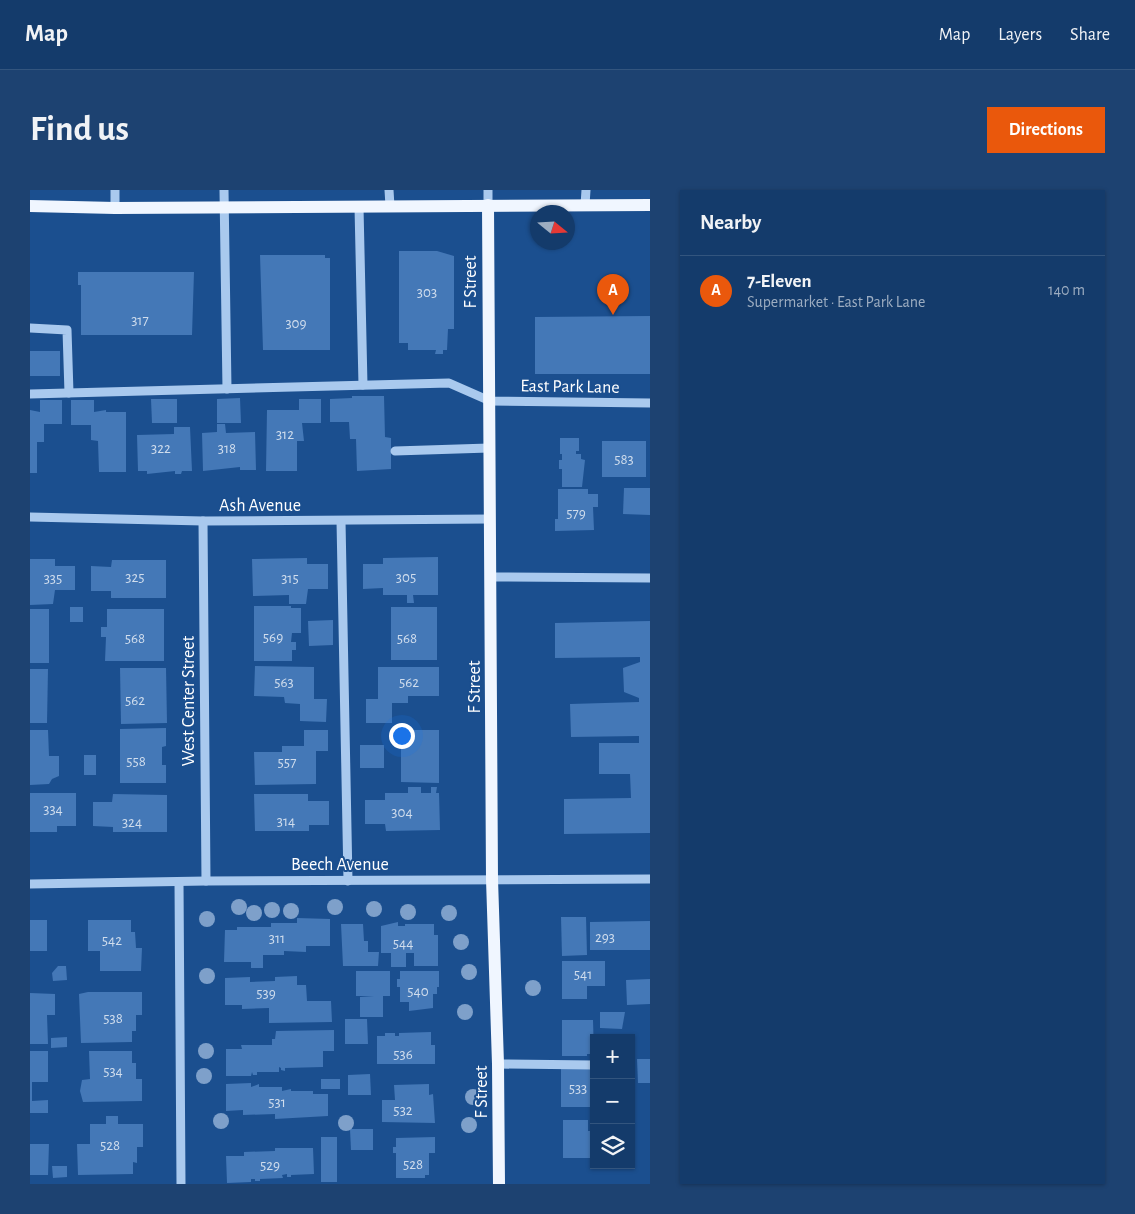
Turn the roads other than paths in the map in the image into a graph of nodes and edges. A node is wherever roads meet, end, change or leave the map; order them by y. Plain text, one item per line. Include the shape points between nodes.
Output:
1 (115, 190) edge
2 (224, 190) edge
3 (389, 190) edge
4 (488, 190) edge
5 (586, 190) edge
6 (488, 205) junction
7 (585, 205) junction
8 (650, 205) edge
9 (30, 206) edge
10 (390, 206) junction
11 (359, 207) junction
12 (115, 208) junction
13 (225, 208) junction
14 (30, 328) edge
15 (363, 385) junction
16 (227, 389) junction
17 (69, 393) junction
18 (30, 394) edge
19 (490, 401) junction
20 (650, 404) edge
21 (490, 448) junction
22 (395, 451) dead end
23 (30, 517) edge
24 (489, 519) junction
25 (203, 521) junction
26 (342, 521) junction
27 (491, 577) junction
28 (650, 578) edge
29 (492, 879) junction
30 (650, 879) edge
31 (206, 880) junction
32 (348, 881) junction
33 (179, 882) junction
34 (30, 884) edge
35 (498, 1064) junction
36 (590, 1065) edge
37 (181, 1184) edge
38 (499, 1184) edge

1 - 12 street
2 - 13 street
3 - 10 street
4 - 6 street, F Street
5 - 7 street
6 - 7 main road
6 - 10 main road
6 - 19 main road, F Street
7 - 8 main road
9 - 12 main road
10 - 11 main road
11 - 13 main road
11 - 15 street
12 - 13 main road
13 - 16 street
14 - 17 street via 67,330
15 - 16 street
15 - 19 street via 449,383
16 - 17 street
17 - 18 street
19 - 20 street, East Park Lane
19 - 21 main road, F Street
21 - 22 street
21 - 24 main road, F Street
23 - 25 street, Ash Avenue
24 - 26 street, Ash Avenue
24 - 27 main road, F Street
25 - 26 street, Ash Avenue
25 - 31 street, West Center Street
26 - 32 street
27 - 28 street
27 - 29 main road, F Street
29 - 30 street, Beech Avenue
29 - 32 street, Beech Avenue
29 - 35 main road, F Street
31 - 32 street, Beech Avenue
31 - 33 street, Beech Avenue
33 - 34 street, Beech Avenue
33 - 37 street
35 - 36 street
35 - 38 main road, F Street

